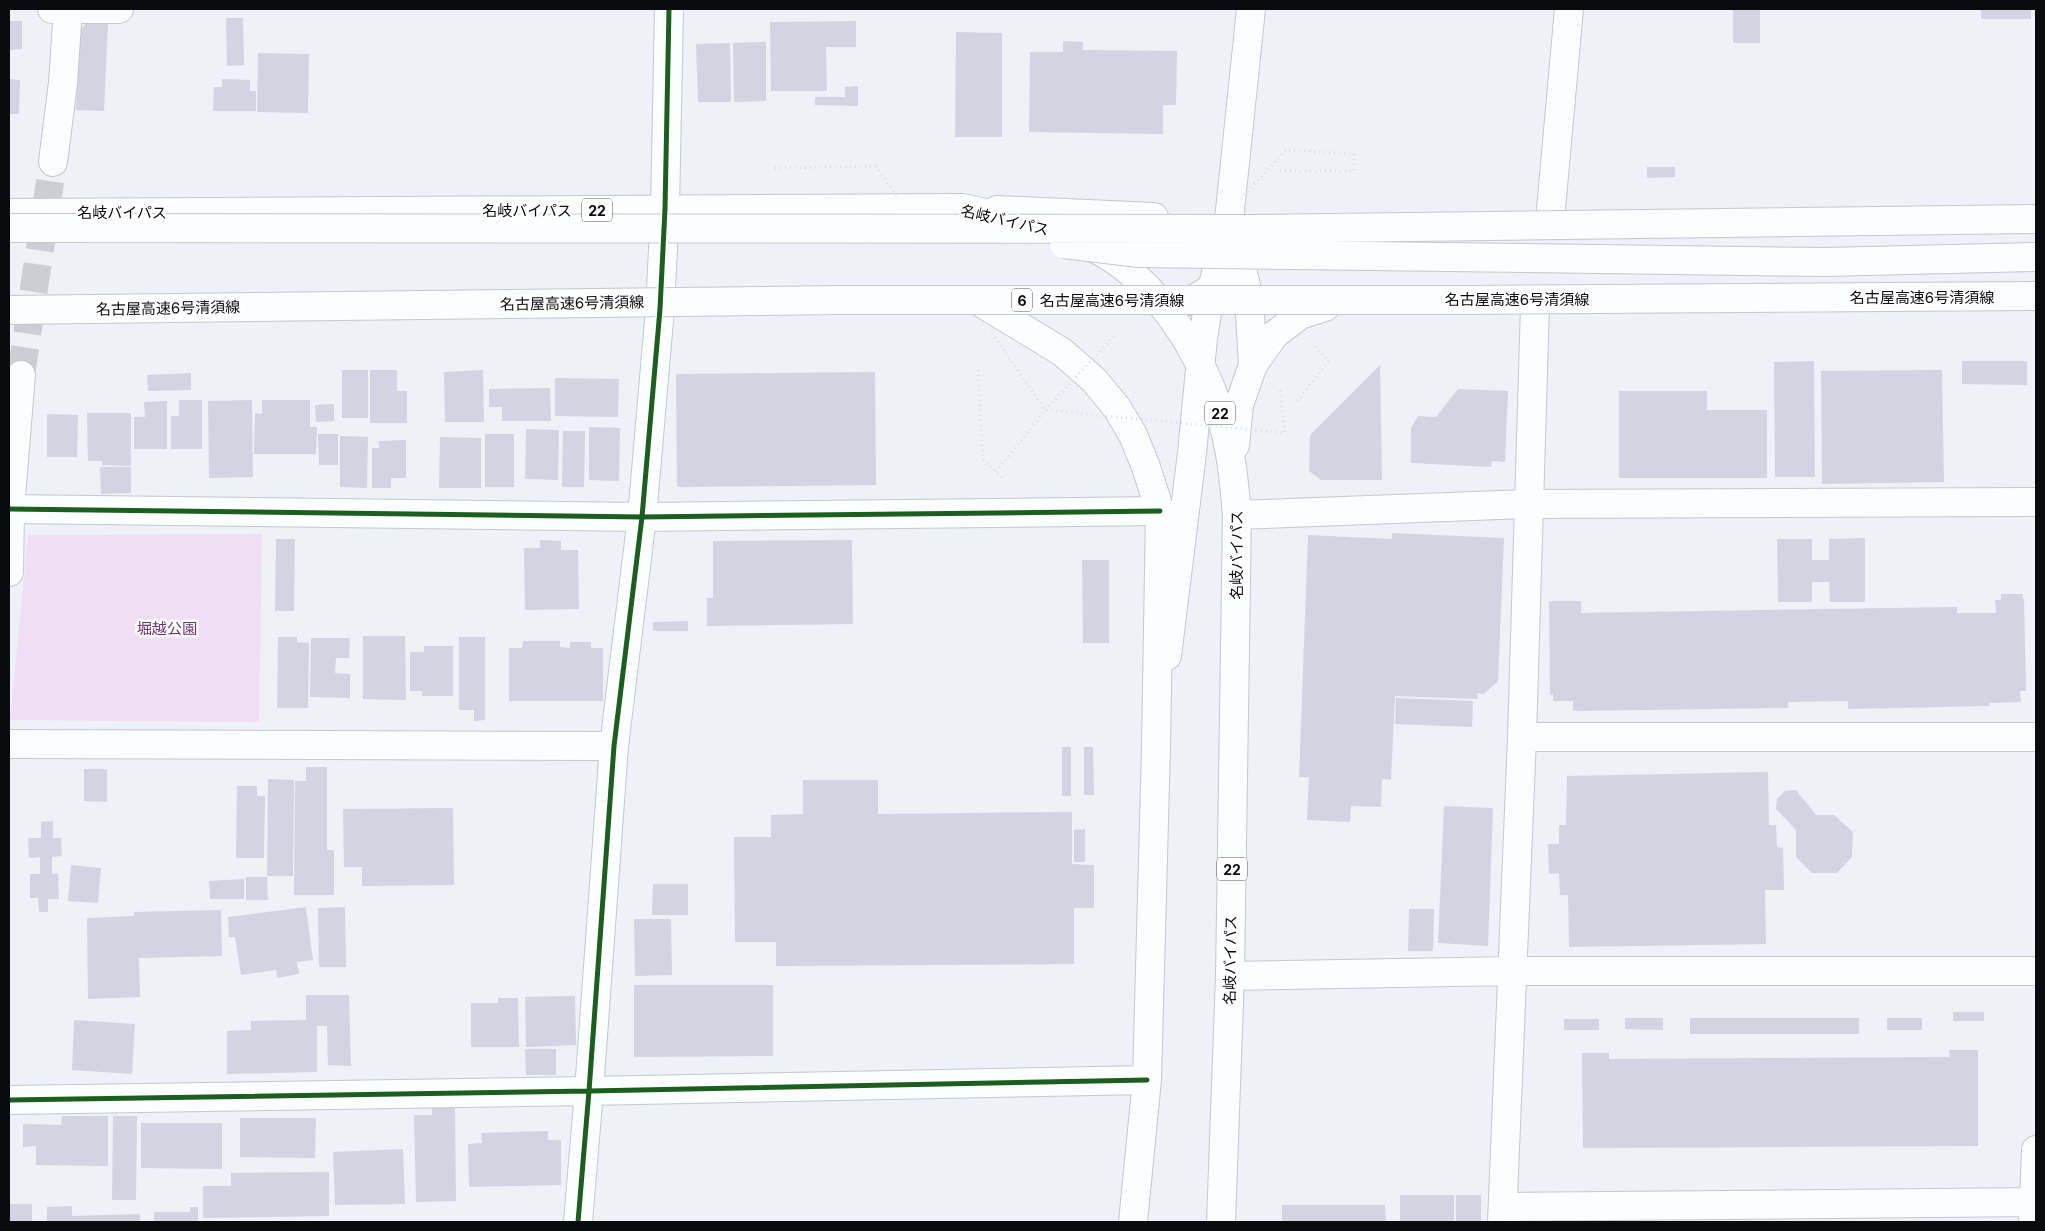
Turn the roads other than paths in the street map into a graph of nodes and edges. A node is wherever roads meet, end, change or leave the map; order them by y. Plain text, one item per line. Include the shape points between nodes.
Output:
1 (63, 9) edge
2 (118, 9) edge
3 (669, 9) edge
4 (1251, 9) edge
5 (1569, 9) edge
6 (53, 162) tunnel mouth
7 (963, 208) junction
8 (664, 209) junction
9 (9, 212) edge
10 (2036, 212) edge
11 (2036, 219) edge
12 (1550, 220) junction
13 (1329, 223) junction
14 (1231, 227) junction
15 (9, 228) edge
16 (939, 229) junction
17 (2036, 257) edge
18 (1221, 294) junction
19 (2036, 296) edge
20 (1160, 302) junction
21 (2036, 302) edge
22 (1535, 306) junction
23 (1325, 307) junction
24 (660, 310) junction
25 (9, 311) edge
26 (986, 317) junction
27 (1201, 350) junction
28 (1252, 365) junction
29 (21, 375) tunnel mouth
30 (1232, 465) junction
31 (2036, 502) edge
32 (1530, 504) junction
33 (10, 509) edge
34 (1160, 511) junction
35 (1237, 515) junction
36 (642, 517) junction
37 (9, 572) edge
38 (1522, 737) junction
39 (2036, 737) edge
40 (9, 744) edge
41 (614, 746) junction
42 (1156, 747) junction
43 (1513, 971) junction
44 (2036, 971) edge
45 (1230, 976) junction
46 (1147, 1080) junction
47 (589, 1091) junction
48 (9, 1100) edge
49 (2036, 1150) edge
50 (2034, 1209) edge
51 (1503, 1215) edge
52 (578, 1222) edge
53 (1133, 1222) edge
54 (1221, 1222) edge

1 - 2 main road
1 - 6 main road via 63,83
3 - 8 main road
4 - 14 main road
5 - 12 main road
7 - 8 main road, 名岐バイパス / 22
7 - 14 main road
7 - 20 main road, 名岐バイパス / 22 via 1047,228 1102,252 1130,272
8 - 9 main road, 名岐バイパス / 22
8 - 24 main road
10 - 12 main road
11 - 16 main road, bridge via 1251,229
12 - 13 main road
13 - 14 main road
13 - 18 main road via 1277,247 1251,265
14 - 18 main road
14 - 18 main road
15 - 16 main road, bridge
16 - 17 main road, bridge via 1138,253 1825,262
18 - 20 main road
18 - 23 main road
18 - 27 main road
18 - 28 main road
19 - 25 main road, 名古屋高速6号清須線 / 6, bridge via 838,300
20 - 26 main road
20 - 27 main road, 名岐バイパス / 22
21 - 22 main road
22 - 23 main road
22 - 32 main road
23 - 28 main road via 1300,315 1274,335
24 - 25 main road via 39,317
24 - 26 main road
24 - 36 main road
26 - 34 main road via 1062,352 1094,380 1117,408 1133,435
27 - 30 main road, 名岐バイパス / 22
27 - 42 main road via 1192,453
28 - 30 main road via 1239,405
29 - 33 main road
30 - 35 main road, 名岐バイパス / 22
31 - 32 main road
32 - 35 main road
32 - 38 main road
33 - 36 main road
33 - 37 main road
34 - 36 main road
34 - 42 main road
35 - 45 main road, 名岐バイパス / 22
36 - 41 main road
38 - 39 main road
38 - 43 main road
40 - 41 main road
41 - 47 main road
42 - 46 main road
43 - 44 main road
43 - 45 main road
43 - 51 main road
45 - 54 main road, 名岐バイパス / 22
46 - 47 main road
46 - 53 main road
47 - 48 main road
47 - 52 main road
49 - 50 main road
50 - 51 main road

